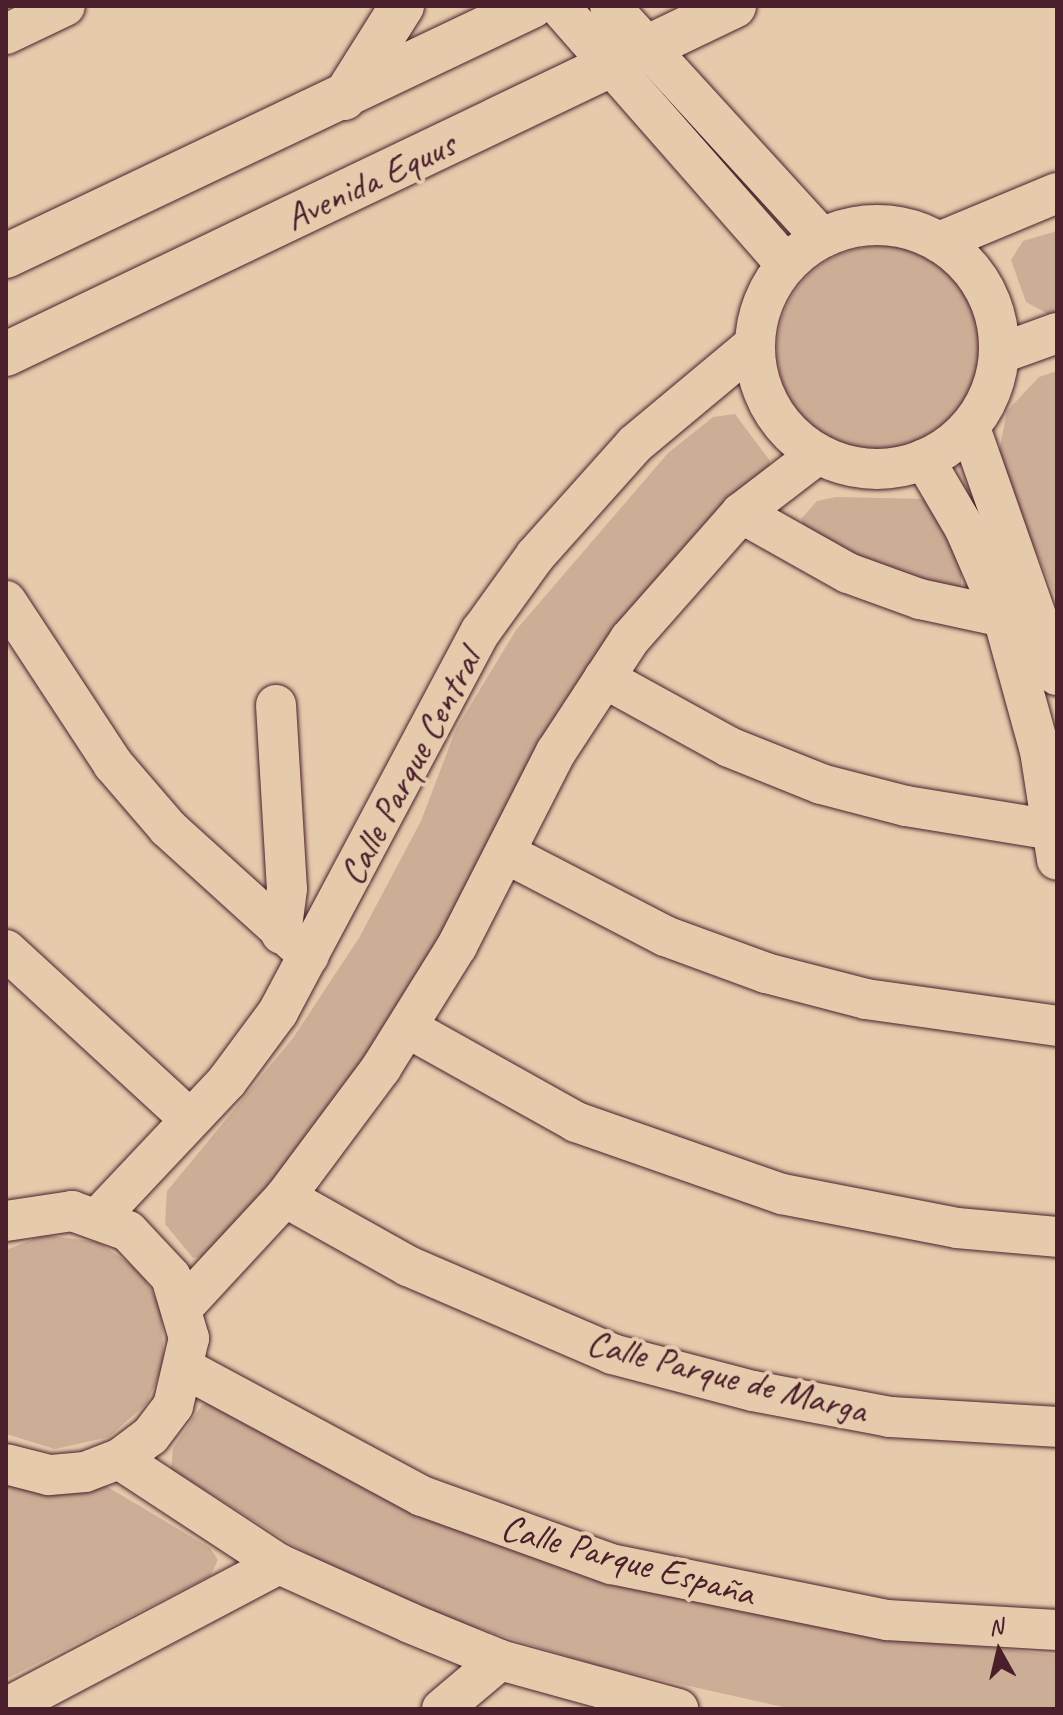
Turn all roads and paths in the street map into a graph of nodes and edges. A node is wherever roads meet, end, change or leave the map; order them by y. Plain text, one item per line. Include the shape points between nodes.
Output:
1 (65, 6) edge
2 (402, 6) edge
3 (532, 6) edge
4 (559, 6) edge
5 (610, 6) edge
6 (734, 6) edge
7 (6, 34) edge
8 (629, 56) junction
9 (343, 100) junction
10 (1057, 193) edge
11 (822, 238) junction
12 (939, 242) junction
13 (6, 256) edge
14 (786, 264) junction
15 (1057, 333) edge
16 (754, 345) junction
17 (6, 354) edge
18 (999, 354) junction
19 (970, 428) junction
20 (818, 454) junction
21 (924, 459) junction
22 (741, 513) junction
23 (6, 601) edge
24 (1003, 617) junction
25 (1054, 653) edge
26 (604, 678) junction
27 (276, 705) dead end
28 (1055, 845) edge
29 (507, 854) junction
30 (295, 945) junction
31 (6, 950) edge
32 (1057, 1026) edge
33 (408, 1028) junction
34 (190, 1119) junction
35 (285, 1197) junction
36 (99, 1217) junction
37 (6, 1221) edge
38 (1057, 1237) edge
39 (184, 1306) junction
40 (186, 1369) junction
41 (1057, 1427) edge
42 (119, 1459) junction
43 (6, 1464) edge
44 (279, 1564) junction
45 (1057, 1630) edge
46 (500, 1660) junction
47 (656, 1707) edge
48 (6, 1708) edge
49 (442, 1709) edge

1 - 7 street
2 - 9 main road
3 - 9 main road
4 - 8 street
5 - 8 street
6 - 8 main road, Avenida Equus
8 - 11 street
8 - 14 street
8 - 17 main road, Avenida Equus
9 - 13 main road
10 - 12 street
11 - 12 street via 881,225
11 - 14 street
12 - 18 street via 963,260 987,294
14 - 16 street via 761,307
15 - 18 street
16 - 20 street via 769,404 790,432
16 - 30 street, Calle Parque Central via 635,444 535,556 481,631
18 - 19 street via 992,387
19 - 21 street
19 - 25 street
20 - 21 street via 871,469
20 - 22 street
21 - 24 street via 965,529
22 - 24 street via 848,573 920,599
22 - 26 street via 672,585
23 - 30 street via 113,764 168,828
24 - 28 street via 1040,751
26 - 28 street via 729,747 821,784
26 - 29 street via 556,752
27 - 30 street
29 - 32 street via 665,936 766,973 866,999
29 - 33 street
30 - 34 street, Calle Parque Central via 244,1058
31 - 34 street
33 - 35 street
33 - 38 street via 576,1122 782,1194 957,1228
34 - 36 street, Calle Parque Central
35 - 39 street
35 - 41 street, Calle Parque de Marga via 434,1279 612,1354 753,1391 890,1417
36 - 37 street via 44,1211
36 - 39 street via 153,1251
39 - 40 street
40 - 42 street via 173,1406 150,1436
40 - 45 street, Calle Parque España via 422,1496 611,1564 887,1620
42 - 43 street via 85,1472 49,1475
42 - 44 street
44 - 46 street
44 - 48 street
46 - 47 street
46 - 49 street

